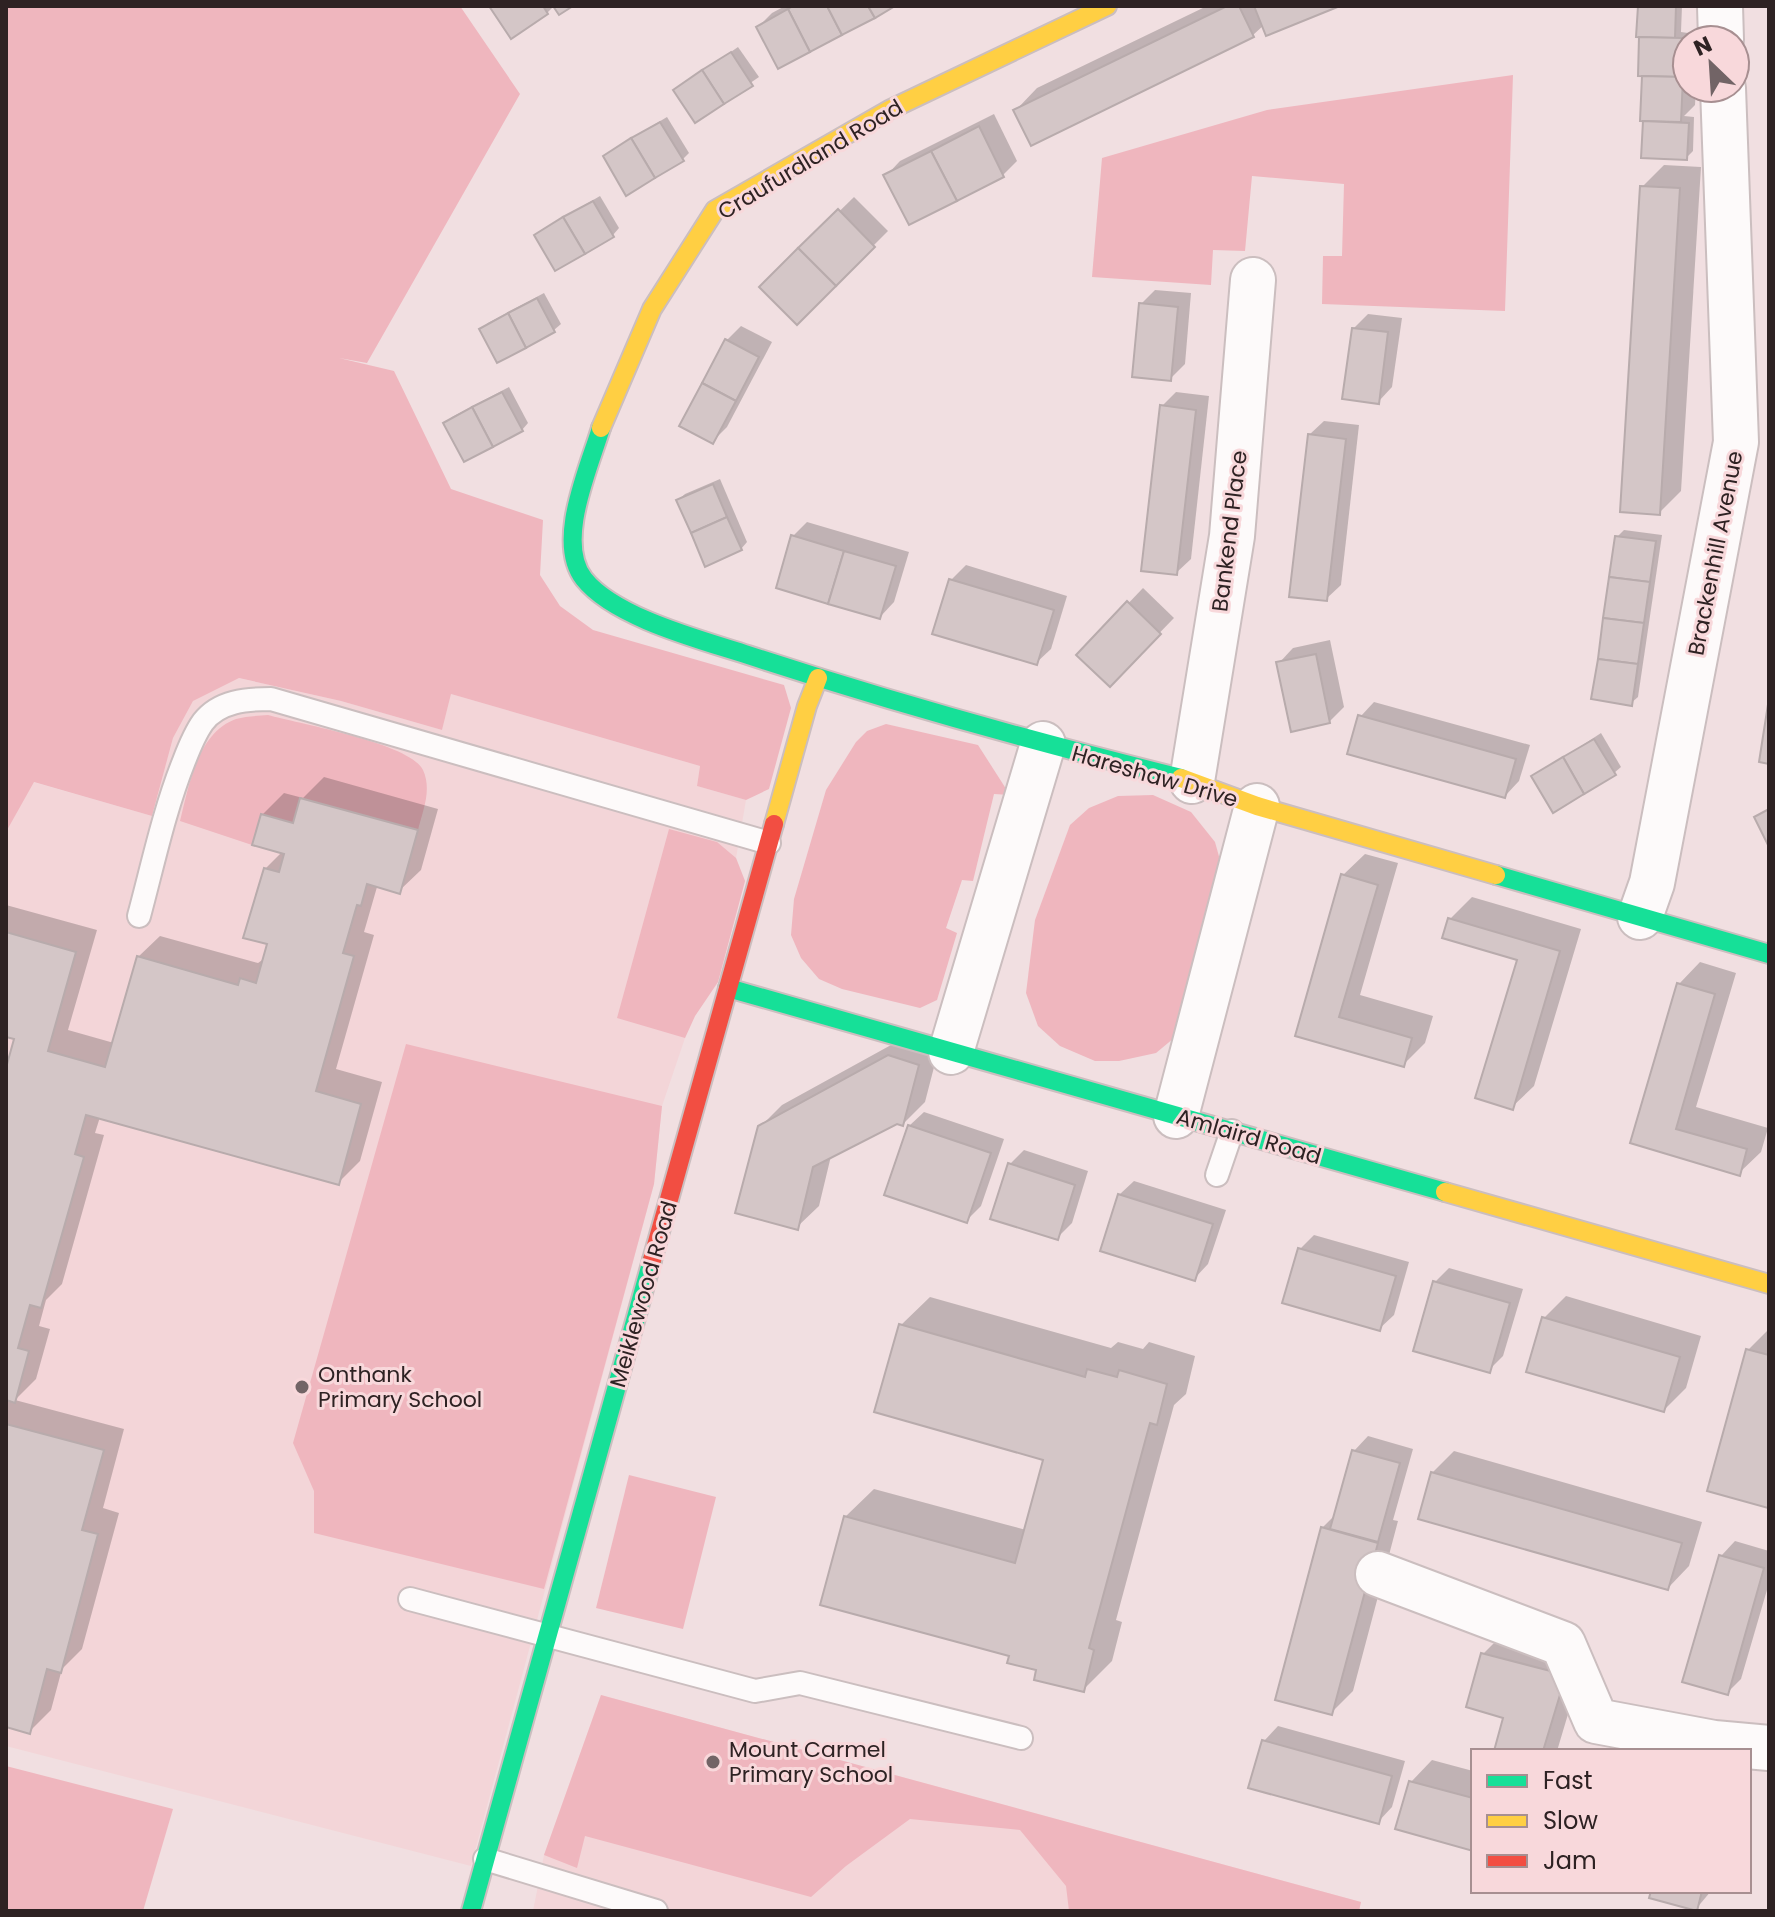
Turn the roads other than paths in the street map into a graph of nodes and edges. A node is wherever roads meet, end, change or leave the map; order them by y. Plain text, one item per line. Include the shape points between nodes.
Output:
1 (1107, 6) edge
2 (1724, 104) edge
3 (1253, 280) dead end
4 (572, 550) joint
5 (818, 678) junction
6 (1043, 744) junction
7 (1192, 781) junction
8 (1257, 806) junction
9 (769, 843) junction
10 (139, 916) dead end
11 (1640, 917) junction
12 (1769, 954) edge
13 (728, 988) junction
14 (951, 1052) junction
15 (1176, 1116) junction
16 (1232, 1131) junction
17 (1217, 1175) dead end
18 (1769, 1284) edge
19 (1378, 1574) dead end
20 (410, 1599) dead end
21 (547, 1636) junction
22 (1021, 1738) dead end
23 (1769, 1748) edge
24 (485, 1859) junction
25 (471, 1911) edge
26 (656, 1911) edge

1 - 4 street, Craufurdland Road via 889,110 715,210 652,309 604,420 576,509
2 - 11 street, Brackenhill Avenue via 1736,442 1652,883
3 - 7 street, Bankend Place via 1232,536
4 - 5 street, Hareshaw Drive via 584,579 617,606 652,623
5 - 6 street, Hareshaw Drive
5 - 9 street, Meiklewood Road
6 - 7 street, Hareshaw Drive
6 - 14 street
7 - 8 street, Hareshaw Drive
8 - 11 street, Hareshaw Drive
8 - 15 street
9 - 10 lane via 271,699 245,699 204,720 190,747
9 - 13 street, Meiklewood Road
11 - 12 street, Hareshaw Drive
13 - 14 street, Amlaird Road
13 - 21 street, Meiklewood Road
14 - 15 street, Amlaird Road
15 - 16 street, Amlaird Road
16 - 17 lane
16 - 18 street, Amlaird Road
19 - 23 street via 1563,1644 1596,1721
20 - 21 lane
21 - 22 lane via 755,1691 800,1683
21 - 24 street, Meiklewood Road
24 - 25 street, Meiklewood Road
24 - 26 lane

